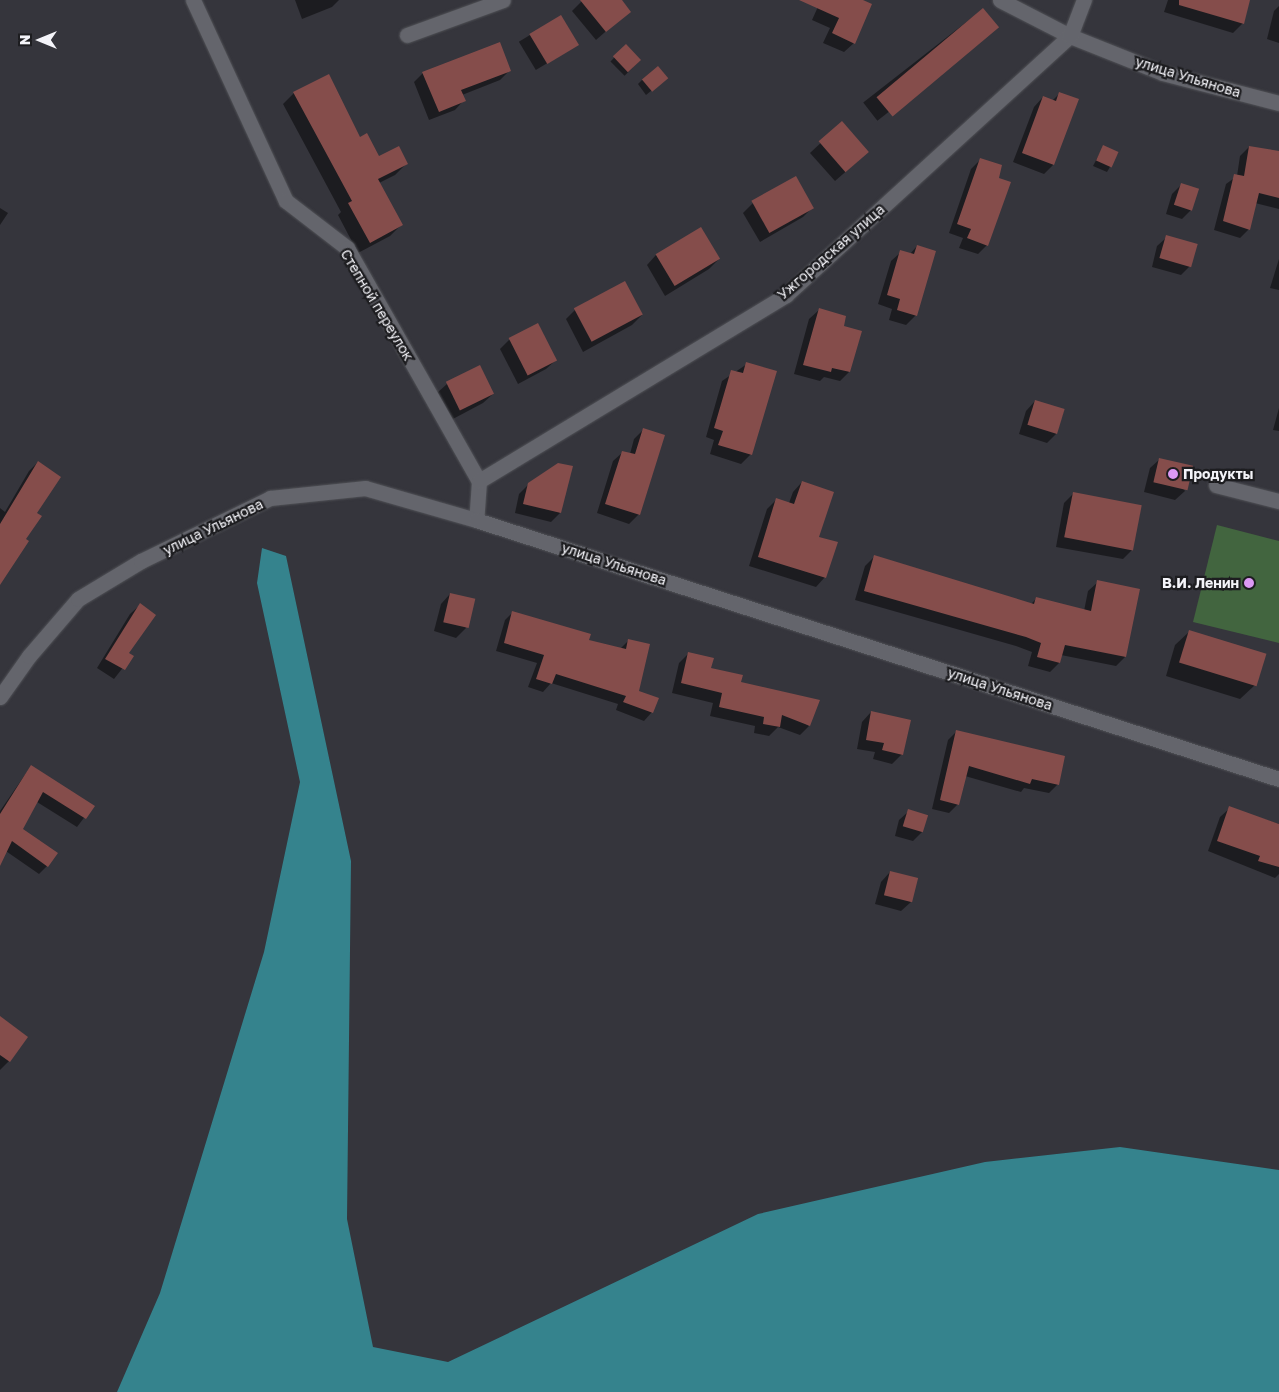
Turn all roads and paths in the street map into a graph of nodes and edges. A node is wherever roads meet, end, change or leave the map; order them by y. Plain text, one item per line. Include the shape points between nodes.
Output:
1 (193, 0) edge
2 (503, 0) edge
3 (1000, 0) edge
4 (1084, 0) edge
5 (407, 35) dead end
6 (1070, 36) junction
7 (1279, 103) edge
8 (479, 482) junction
9 (1216, 485) dead end
10 (1279, 501) edge
11 (476, 520) junction
12 (0, 697) edge
13 (1279, 779) edge

1 - 8 street, Степной переулок via 286,201 347,248
2 - 5 street
3 - 6 street, улица Ульянова
4 - 6 street, Ужгородская улица
6 - 7 street, улица Ульянова via 1163,73
6 - 8 street, Ужгородская улица via 786,295
8 - 11 street
9 - 10 street
11 - 12 street, улица Ульянова via 365,488 270,498 141,561 78,599 29,656
11 - 13 street, улица Ульянова

